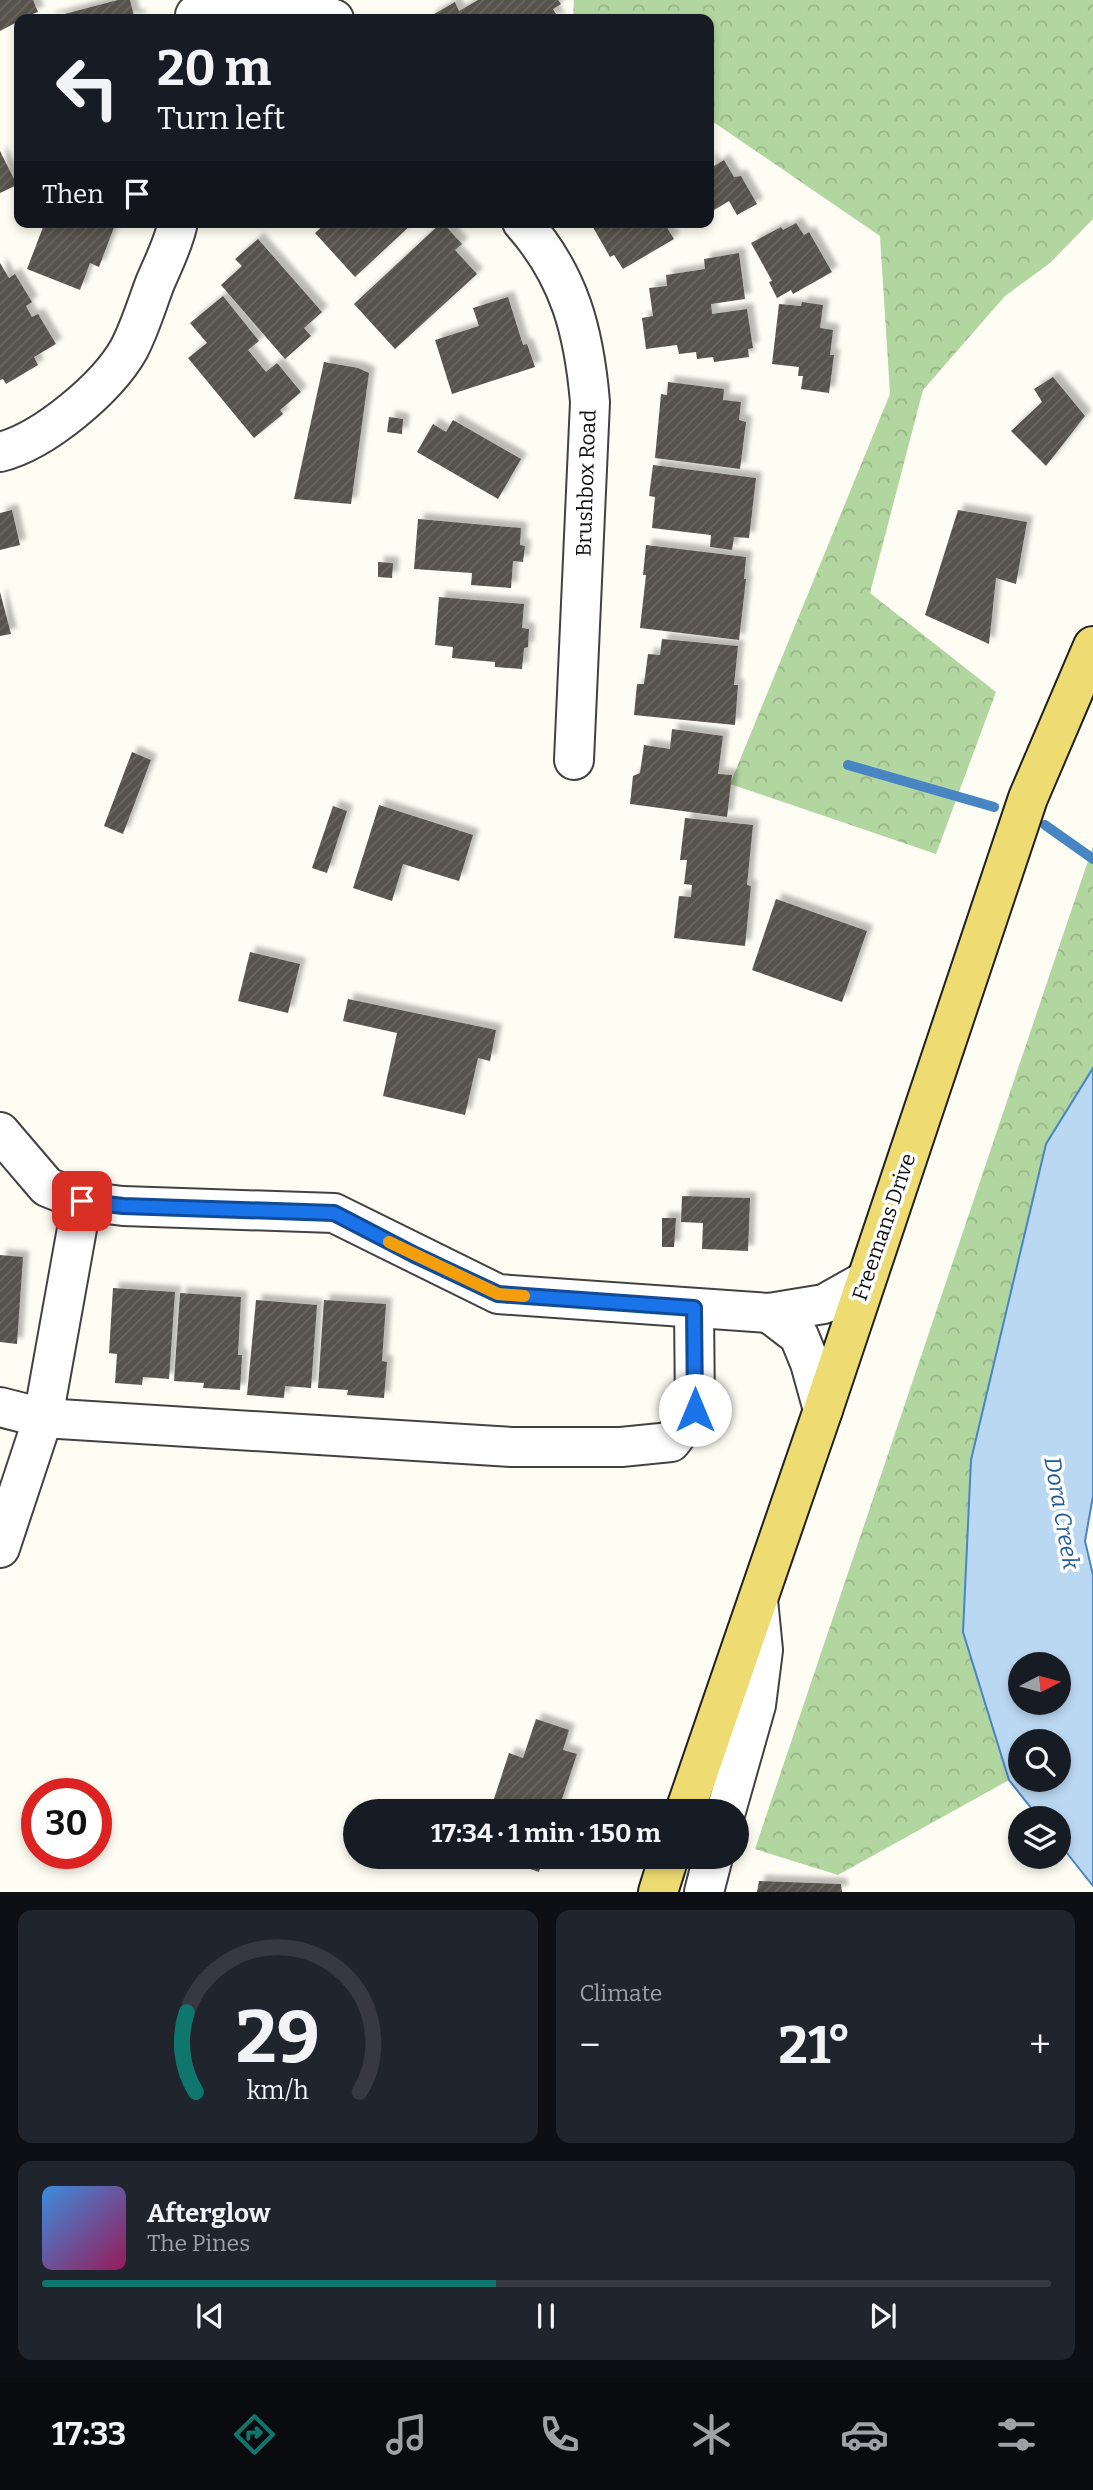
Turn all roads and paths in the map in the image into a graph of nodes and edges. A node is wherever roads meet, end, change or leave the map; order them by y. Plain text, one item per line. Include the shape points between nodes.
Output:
1 (193, 12) edge
2 (324, 14) edge
3 (176, 228) edge
4 (527, 228) edge
5 (0, 452) edge
6 (1093, 646) edge
7 (574, 760) dead end
8 (0, 1132) edge
9 (82, 1201) junction
10 (865, 1281) junction
11 (694, 1308) junction
12 (769, 1313) junction
13 (0, 1407) edge
14 (823, 1410) junction
15 (43, 1418) junction
16 (0, 1548) edge
17 (758, 1600) junction
18 (689, 1799) edge
19 (729, 1799) edge
20 (665, 1869) edge
21 (710, 1869) edge
22 (658, 1892) edge
23 (704, 1892) edge

1 - 2 street via 281,4
3 - 5 street via 129,349 108,378 74,412
4 - 7 street, Brushbox Road via 562,278 576,316 590,402
6 - 10 main road, Freemans Drive via 1028,798
8 - 9 street via 47,1187
9 - 11 street via 334,1213 498,1294
9 - 15 street
10 - 12 street via 824,1304
10 - 14 main road, Freemans Drive
11 - 12 street
11 - 15 street via 695,1410 671,1442 512,1447
12 - 14 street via 799,1336
13 - 15 street
14 - 17 main road, Freemans Drive
15 - 16 street
17 - 18 main road, Freemans Drive
17 - 19 street via 763,1650 756,1705
20 - 22 main road
21 - 23 street

